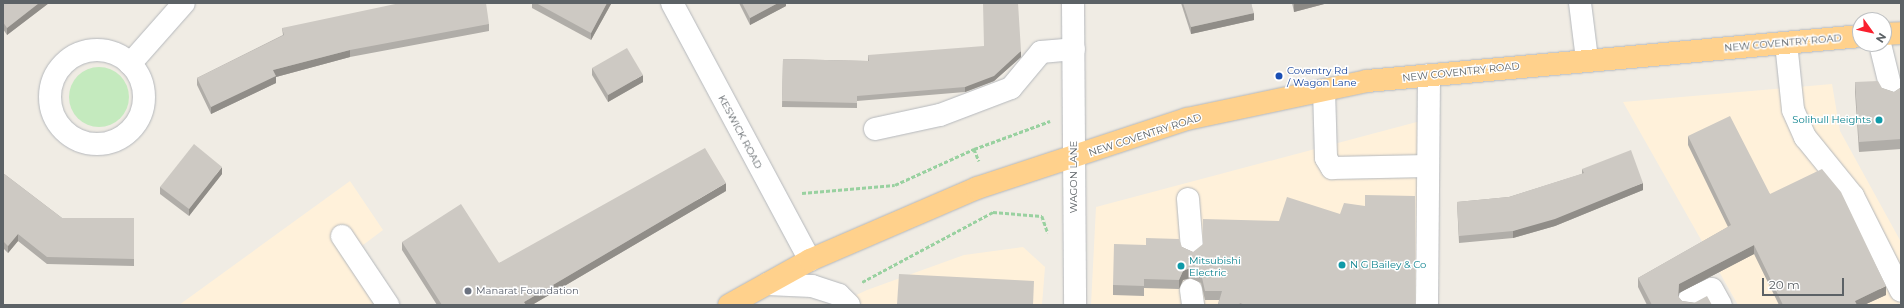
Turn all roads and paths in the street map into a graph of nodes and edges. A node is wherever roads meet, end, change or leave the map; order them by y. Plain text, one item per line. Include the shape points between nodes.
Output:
1 (184, 3) edge
2 (672, 3) edge
3 (1073, 3) edge
4 (1580, 3) edge
5 (1852, 37) edge
6 (1786, 43) junction
7 (1074, 49) junction
8 (1882, 52) edge
9 (1587, 59) junction
10 (130, 64) junction
11 (1429, 75) junction
12 (1891, 89) edge
13 (1324, 90) junction
14 (1074, 112) junction
15 (876, 129) dead end
16 (1074, 157) junction
17 (1428, 166) junction
18 (1188, 199) dead end
19 (776, 200) junction
20 (342, 236) dead end
21 (1049, 236) dead end
22 (1192, 249) dead end
23 (810, 260) junction
24 (767, 284) junction
25 (1901, 291) edge
26 (844, 300) edge
27 (1689, 300) dead end
28 (388, 305) edge
29 (729, 305) edge
30 (1075, 305) edge
31 (1426, 305) edge
32 (1721, 305) edge

1 - 10 street
2 - 19 street, KESWICK ROAD
3 - 7 street, WAGON LANE
4 - 9 street
5 - 6 highway, NEW COVENTRY ROAD
6 - 9 highway, NEW COVENTRY ROAD
6 - 25 street via 1792,104 1805,137 1853,196
7 - 14 street, WAGON LANE
7 - 15 street via 1041,52 1011,88 940,115
8 - 12 street
9 - 11 highway, NEW COVENTRY ROAD
10 - 10 street via 118,55 90,51 64,64 51,89 50,104 64,131 78,140 93,144 109,143 124,135 143,109 144,93
11 - 13 highway, NEW COVENTRY ROAD via 1367,81
11 - 17 street
13 - 16 highway, NEW COVENTRY ROAD via 1187,120
13 - 17 street via 1326,158 1332,168
14 - 16 street, WAGON LANE
14 - 19 path via 974,149 894,185 798,194
16 - 23 highway, NEW COVENTRY ROAD via 987,184
16 - 30 street, WAGON LANE
17 - 31 street
18 - 22 street
19 - 23 street, KESWICK ROAD
20 - 28 street
21 - 26 path via 1042,216 993,212
23 - 24 highway, NEW COVENTRY ROAD
24 - 26 street via 812,286
24 - 29 highway, NEW COVENTRY ROAD
27 - 32 street via 1712,289

